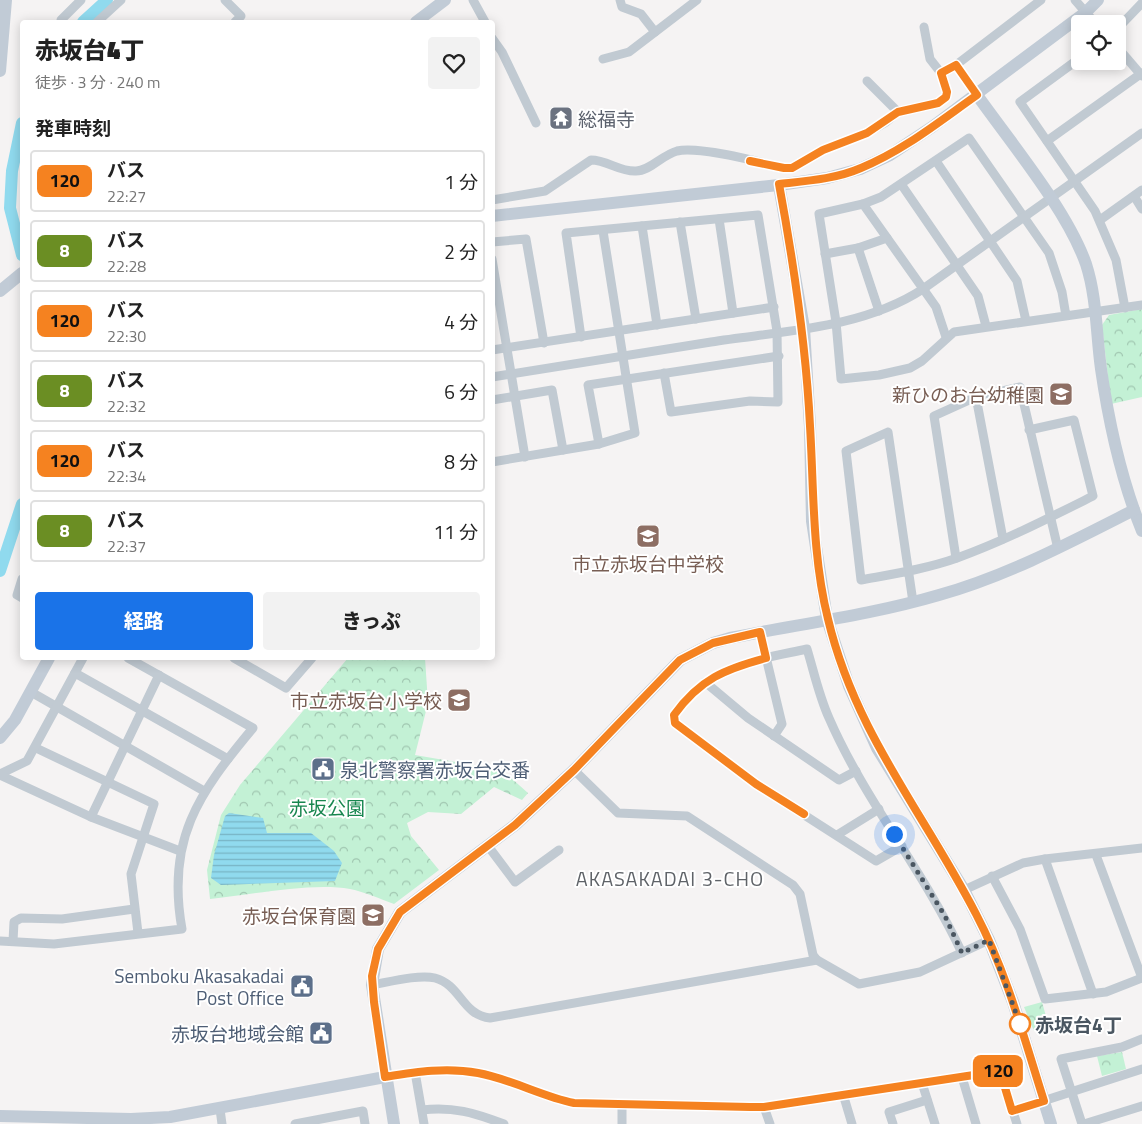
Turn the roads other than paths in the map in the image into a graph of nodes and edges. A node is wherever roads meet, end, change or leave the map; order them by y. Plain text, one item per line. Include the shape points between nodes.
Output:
1 (6, 0) edge
2 (81, 0) edge
3 (121, 0) edge
4 (225, 0) edge
5 (445, 0) edge
6 (473, 0) edge
7 (620, 0) edge
8 (697, 0) edge
9 (1042, 0) edge
10 (1075, 0) edge
11 (1098, 0) edge
12 (1142, 2) edge
13 (1086, 12) junction
14 (1088, 15) edge
15 (1126, 19) edge
16 (61, 20) dead end
17 (98, 20) edge
18 (237, 20) edge
19 (419, 20) edge
20 (483, 20) edge
21 (924, 27) dead end
22 (654, 32) junction
23 (495, 43) edge
24 (1126, 57) edge
25 (603, 59) dead end
26 (956, 65) junction
27 (1071, 65) edge
28 (0, 71) edge
29 (941, 73) junction
30 (1142, 74) edge
31 (868, 80) dead end
32 (977, 95) junction
33 (898, 112) junction
34 (536, 123) dead end
35 (1140, 139) edge
36 (1048, 141) junction
37 (936, 161) junction
38 (1075, 181) junction
39 (779, 184) junction
40 (901, 184) junction
41 (1138, 193) edge
42 (524, 195) junction
43 (1051, 199) junction
44 (495, 200) edge
45 (863, 204) junction
46 (1142, 209) edge
47 (528, 212) junction
48 (495, 216) edge
49 (1026, 217) junction
50 (719, 219) junction
51 (1100, 220) junction
52 (680, 222) junction
53 (642, 226) junction
54 (604, 231) junction
55 (887, 238) junction
56 (992, 241) junction
57 (495, 242) edge
58 (858, 248) junction
59 (825, 254) junction
60 (957, 264) junction
61 (20, 275) edge
62 (495, 278) edge
63 (923, 289) junction
64 (0, 291) edge
65 (1142, 305) edge
66 (774, 306) junction
67 (1125, 308) junction
68 (879, 311) junction
69 (733, 313) junction
70 (1096, 313) junction
71 (1066, 316) junction
72 (696, 319) junction
73 (1026, 321) junction
74 (836, 322) junction
75 (657, 325) junction
76 (986, 326) junction
77 (804, 328) junction
78 (777, 331) junction
79 (619, 332) junction
80 (581, 336) junction
81 (946, 337) junction
82 (544, 343) junction
83 (506, 348) junction
84 (495, 350) edge
85 (622, 355) junction
86 (779, 356) junction
87 (664, 373) junction
88 (511, 374) junction
89 (495, 376) edge
90 (626, 379) junction
91 (514, 397) junction
92 (976, 397) junction
93 (495, 400) edge
94 (1029, 430) junction
95 (599, 444) junction
96 (563, 450) junction
97 (525, 457) junction
98 (495, 462) edge
99 (1134, 510) junction
100 (1050, 518) junction
101 (1142, 531) edge
102 (1003, 539) junction
103 (1058, 549) junction
104 (956, 558) junction
105 (908, 572) junction
106 (20, 585) edge
107 (20, 597) edge
108 (912, 602) junction
109 (827, 619) junction
110 (760, 632) junction
111 (766, 658) junction
112 (48, 660) edge
113 (83, 660) edge
114 (132, 660) edge
115 (237, 660) edge
116 (309, 660) edge
117 (75, 673) junction
118 (159, 675) junction
119 (705, 682) junction
120 (30, 692) junction
121 (57, 708) junction
122 (143, 711) junction
123 (774, 736) junction
124 (0, 738) edge
125 (125, 747) junction
126 (36, 748) junction
127 (228, 759) junction
128 (574, 770) junction
129 (856, 771) junction
130 (0, 774) edge
131 (107, 782) junction
132 (204, 791) junction
133 (879, 809) junction
134 (91, 817) junction
135 (837, 835) junction
136 (142, 836) junction
137 (488, 846) junction
138 (902, 846) junction
139 (1142, 848) edge
140 (560, 850) dead end
141 (180, 851) junction
142 (1096, 854) junction
143 (1044, 859) junction
144 (992, 876) junction
145 (964, 890) junction
146 (134, 909) junction
147 (138, 934) junction
148 (989, 940) junction
149 (0, 941) edge
150 (13, 941) junction
151 (962, 953) junction
152 (817, 960) junction
153 (1142, 978) edge
154 (372, 985) junction
155 (1093, 994) junction
156 (1142, 1039) edge
157 (1142, 1069) edge
158 (415, 1072) junction
159 (962, 1076) junction
160 (385, 1077) junction
161 (922, 1083) junction
162 (1071, 1091) junction
163 (843, 1094) junction
164 (927, 1100) junction
165 (1044, 1101) junction
166 (622, 1104) junction
167 (1142, 1106) edge
168 (764, 1107) junction
169 (220, 1109) junction
170 (422, 1110) junction
171 (1012, 1111) junction
172 (0, 1116) edge
173 (35, 1121) edge
174 (222, 1124) edge
175 (294, 1124) edge
176 (365, 1124) edge
177 (394, 1124) edge
178 (424, 1124) edge
179 (504, 1124) edge
180 (622, 1124) edge
181 (770, 1124) edge
182 (852, 1124) edge
183 (893, 1124) edge
184 (935, 1124) edge
185 (976, 1124) edge
186 (1017, 1124) edge
187 (1051, 1124) edge
188 (1083, 1124) edge

1 - 28 street
2 - 16 street
3 - 17 street
4 - 18 street via 241,16
5 - 19 street
6 - 20 street
7 - 22 street via 622,7 641,14
8 - 22 street
9 - 26 street
10 - 13 street
11 - 13 street
12 - 15 street
13 - 14 street
13 - 32 street
21 - 29 street via 930,59
22 - 25 street via 629,52
23 - 34 street
24 - 30 street
26 - 29 street
26 - 32 street
27 - 36 street via 1020,102
29 - 33 street via 946,97 927,107
30 - 36 street
31 - 33 street
32 - 39 street via 890,155 860,169 828,178
32 - 43 street
33 - 42 street via 867,133 823,150 792,168 694,150 678,151 634,172 591,160 545,191
35 - 38 street
36 - 38 street
37 - 40 street
37 - 49 street via 969,138
37 - 56 street
38 - 43 street
38 - 51 street
39 - 47 street
39 - 77 street
40 - 45 street
40 - 60 street
41 - 46 street
41 - 51 street
42 - 44 street
42 - 47 street
43 - 49 street
43 - 70 street via 1080,248
45 - 55 street
45 - 59 street via 819,214
47 - 48 street
49 - 56 street
49 - 71 street via 1056,268
50 - 52 street
50 - 66 street via 758,215
50 - 69 street
51 - 67 street via 1116,260
52 - 53 street
52 - 72 street
53 - 54 street
53 - 75 street
54 - 79 street
54 - 80 street via 566,234
55 - 58 street
55 - 63 street
56 - 60 street
56 - 73 street via 1017,281
57 - 82 street via 526,239
58 - 59 street
58 - 68 street
59 - 74 street
60 - 63 street
60 - 76 street via 978,296
61 - 64 street
62 - 83 street
63 - 68 street
63 - 81 street via 936,307
65 - 67 street
66 - 69 street
66 - 78 street
67 - 70 street
68 - 74 street
69 - 72 street
70 - 71 street
70 - 99 street via 1109,420
71 - 73 street
72 - 75 street
73 - 76 street
74 - 77 street
74 - 81 street via 841,379 910,368 922,361
75 - 79 street
76 - 81 street via 954,332
77 - 78 street
77 - 109 street via 812,520
78 - 85 street
78 - 86 street
79 - 80 street
79 - 85 street
80 - 82 street
82 - 83 street
83 - 84 street
83 - 88 street
85 - 88 street
85 - 90 street
86 - 87 street
86 - 87 street via 778,402 750,401 671,412
87 - 90 street
88 - 89 street
88 - 91 street
90 - 95 street via 635,433
90 - 95 street via 588,385
91 - 93 street
91 - 96 street via 552,390
91 - 97 street
92 - 94 street via 1020,386
92 - 102 street
92 - 104 street via 934,416
94 - 100 street
94 - 100 street via 1074,420 1093,496
95 - 96 street
96 - 97 street
97 - 98 street
99 - 101 street
99 - 103 street
100 - 102 street
100 - 103 street
102 - 104 street
103 - 108 street via 964,587
104 - 105 street
105 - 105 street via 894,469 888,432 846,451 861,580
105 - 108 street
106 - 107 street via 17,595
108 - 109 street
109 - 110 street
109 - 145 street via 849,686 878,748
110 - 111 street
110 - 128 street via 713,643 680,660
111 - 119 street via 733,667
111 - 123 street via 782,724
111 - 129 street via 808,649 828,716
112 - 120 street
113 - 117 street
114 - 118 street
115 - 116 street via 286,688
117 - 121 street
117 - 122 street
118 - 122 street
118 - 127 street via 253,728
119 - 123 street
119 - 135 street via 687,697 674,715 675,723 756,784
120 - 121 street
120 - 124 street via 15,720
121 - 125 street
121 - 126 street
122 - 125 street
122 - 127 street
123 - 129 street via 839,780
125 - 131 street
125 - 132 street
126 - 130 street via 27,761
126 - 131 street
127 - 132 street
128 - 137 street
128 - 152 street via 618,813 687,816 793,885 800,894 811,949
129 - 133 street
130 - 134 street
131 - 134 street
131 - 136 street via 154,804
132 - 141 street
133 - 135 street
133 - 138 street
134 - 136 street
135 - 138 street via 876,861
136 - 141 street
136 - 146 street via 131,874
137 - 140 street via 516,882
137 - 154 street via 400,912 378,949
138 - 151 street via 945,916
139 - 142 street
141 - 147 street via 176,887 182,928
142 - 143 street
142 - 153 street
143 - 144 street via 1023,863
143 - 155 street
144 - 145 street
144 - 155 street via 1020,928 1044,999
145 - 148 street
146 - 147 street
146 - 150 street via 62,919 21,918 14,922
147 - 150 street via 54,944
148 - 151 street
148 - 165 street
149 - 150 street
151 - 152 street via 920,972 858,984
152 - 154 street via 490,1018 476,1015 451,986 434,978
153 - 155 street via 1118,989
154 - 160 street
156 - 162 street via 1122,1047 1061,1059
157 - 162 street
158 - 160 street
158 - 166 street via 479,1073 555,1099 574,1103
158 - 170 street
159 - 161 street
159 - 171 street via 1000,1071
159 - 185 street
160 - 169 street
160 - 177 street
161 - 163 street
161 - 164 street
162 - 165 street
162 - 188 street
163 - 168 street
163 - 182 street
164 - 183 street via 889,1112
164 - 184 street
165 - 171 street
165 - 187 street
166 - 168 street
166 - 180 street
167 - 188 street
168 - 181 street
169 - 173 street via 170,1117
169 - 174 street
170 - 178 street
170 - 179 street via 456,1108
171 - 186 street
172 - 173 street
175 - 176 street via 363,1111

